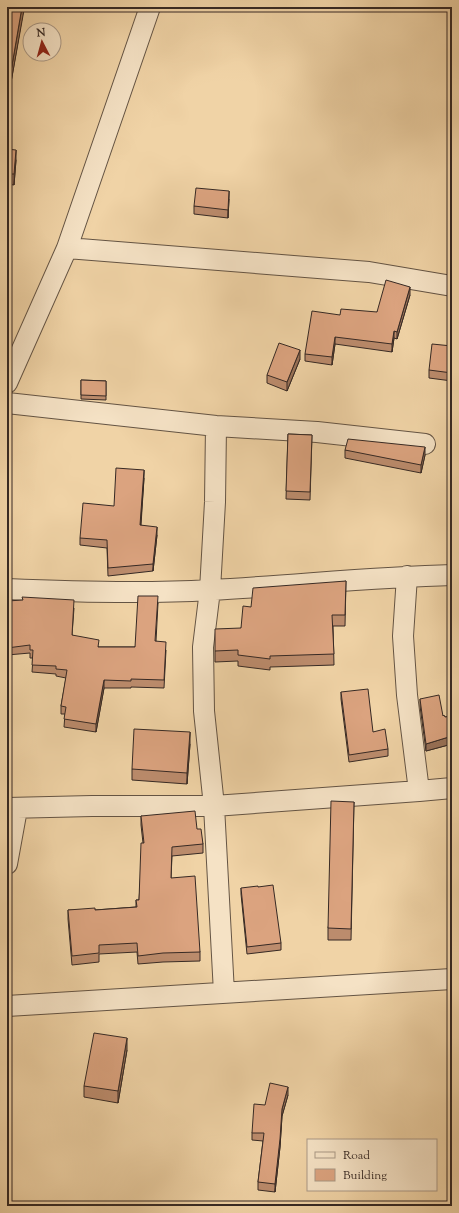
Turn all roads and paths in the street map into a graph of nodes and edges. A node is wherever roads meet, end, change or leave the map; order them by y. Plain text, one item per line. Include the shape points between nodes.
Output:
1 (150, 7) edge
2 (67, 248) junction
3 (452, 286) edge
4 (7, 383) edge
5 (7, 403) edge
6 (216, 426) junction
7 (425, 444) dead end
8 (452, 575) edge
9 (408, 576) junction
10 (7, 589) edge
11 (210, 590) junction
12 (452, 788) edge
13 (419, 791) junction
14 (214, 806) junction
15 (12, 808) edge
16 (7, 864) edge
17 (452, 979) edge
18 (224, 993) junction
19 (7, 1006) edge

1 - 2 street
2 - 3 street via 369,272
2 - 4 street
5 - 6 street
6 - 7 street via 317,432
6 - 11 street
8 - 9 street
9 - 11 street
9 - 13 street via 403,636 407,695
10 - 11 street via 112,593
11 - 14 street via 203,647 204,710
12 - 13 street
13 - 14 street
14 - 15 street
14 - 18 street
15 - 16 street
17 - 18 street
18 - 19 street

